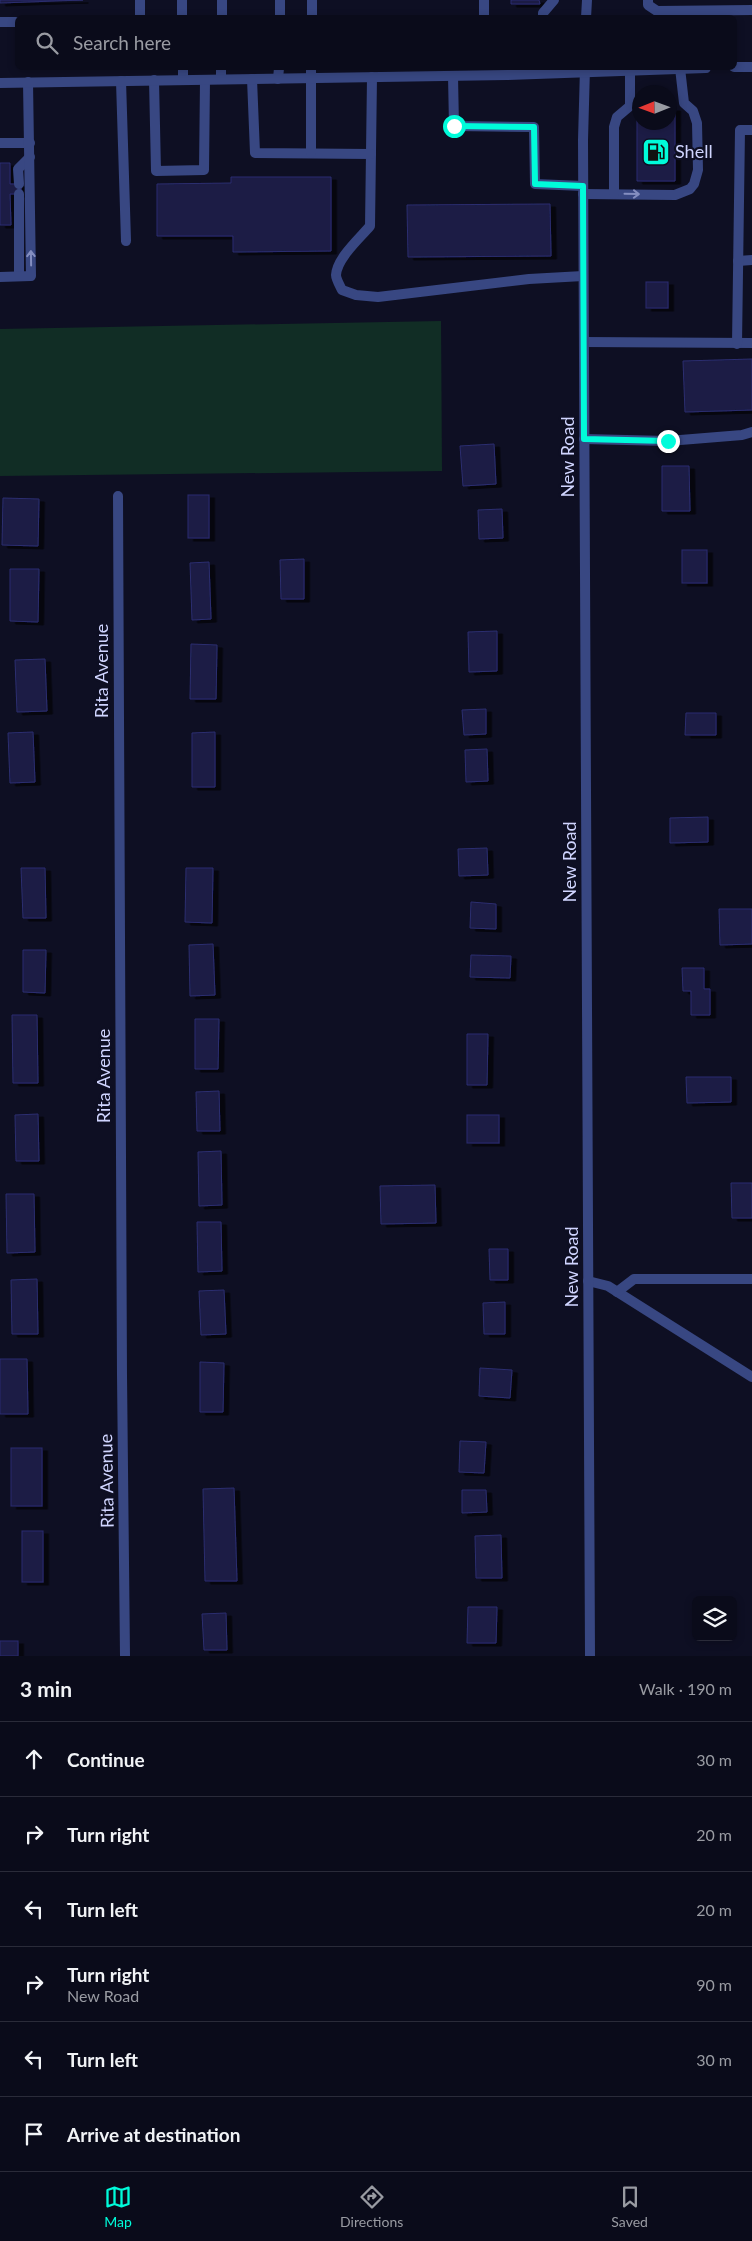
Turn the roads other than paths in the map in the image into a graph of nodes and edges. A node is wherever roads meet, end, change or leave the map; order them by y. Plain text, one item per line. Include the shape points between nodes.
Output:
1 (140, 0) edge
2 (182, 0) edge
3 (222, 0) edge
4 (280, 0) edge
5 (312, 0) edge
6 (484, 0) edge
7 (554, 0) edge
8 (587, 0) edge
9 (648, 0) edge
10 (752, 10) edge
11 (140, 15) edge
12 (182, 15) edge
13 (222, 15) edge
14 (280, 15) edge
15 (312, 15) edge
16 (484, 15) edge
17 (543, 15) edge
18 (586, 15) edge
19 (0, 22) edge
20 (15, 22) edge
21 (737, 67) edge
22 (752, 67) edge
23 (182, 70) edge
24 (221, 70) edge
25 (279, 70) edge
26 (585, 70) edge
27 (630, 70) joint
28 (680, 70) edge
29 (543, 71) edge
30 (484, 72) edge
31 (311, 73) edge
32 (453, 76) junction
33 (372, 77) junction
34 (252, 79) junction
35 (278, 79) junction
36 (121, 80) junction
37 (154, 80) junction
38 (183, 80) junction
39 (205, 80) junction
40 (221, 80) junction
41 (28, 82) junction
42 (0, 83) edge
43 (752, 130) edge
44 (0, 143) edge
45 (30, 143) junction
46 (311, 153) junction
47 (371, 154) junction
48 (30, 157) junction
49 (583, 190) junction
50 (614, 194) junction
51 (126, 241) dead end
52 (752, 260) edge
53 (738, 261) junction
54 (19, 276) junction
55 (583, 276) junction
56 (0, 277) edge
57 (584, 342) junction
58 (752, 343) edge
59 (737, 344) junction
60 (752, 432) edge
61 (584, 439) junction
62 (118, 496) dead end
63 (752, 1278) edge
64 (588, 1281) junction
65 (617, 1292) junction
66 (752, 1377) edge
67 (125, 1656) edge
68 (590, 1656) edge

1 - 11 street
2 - 12 street
3 - 13 street
4 - 14 street
5 - 15 street
6 - 16 street
7 - 17 street
8 - 18 street
9 - 10 street via 648,5 657,11
19 - 20 street
21 - 22 street
23 - 38 street
24 - 40 street
25 - 35 street
26 - 27 street
26 - 29 street
26 - 49 street, New Road
27 - 50 street via 630,106 617,117 614,127
50 -> 28 street via 675,195 694,184 698,170 697,123 693,111 684,103
29 - 30 street
30 - 32 street
31 - 33 street
31 - 35 street
31 - 46 street
32 - 33 street
32 - 49 street via 454,126 534,127 535,184
33 - 47 street
34 - 35 street
34 - 40 street
34 - 46 street via 255,153
36 - 37 street
36 - 41 street
36 - 51 street
37 - 38 street
37 - 39 street via 156,171 204,170
38 - 39 street
39 - 40 street
41 - 42 street
41 - 45 street
43 - 53 street via 740,130
44 - 45 street
45 - 48 street
46 - 47 street
47 - 55 street via 370,226 344,254 336,275 342,290 378,297 529,279
48 - 54 street via 18,169
54 -> 48 street via 31,276
49 - 50 street
49 - 55 street, New Road
52 - 53 street
53 - 59 street
54 - 56 street
55 - 57 street, New Road
57 - 59 street
57 - 61 street, New Road
58 - 59 street
60 - 61 street via 668,441
61 - 64 street, New Road
62 - 67 street, Rita Avenue
63 - 65 street via 634,1279
64 - 65 street
64 - 68 street, New Road
65 - 66 street

